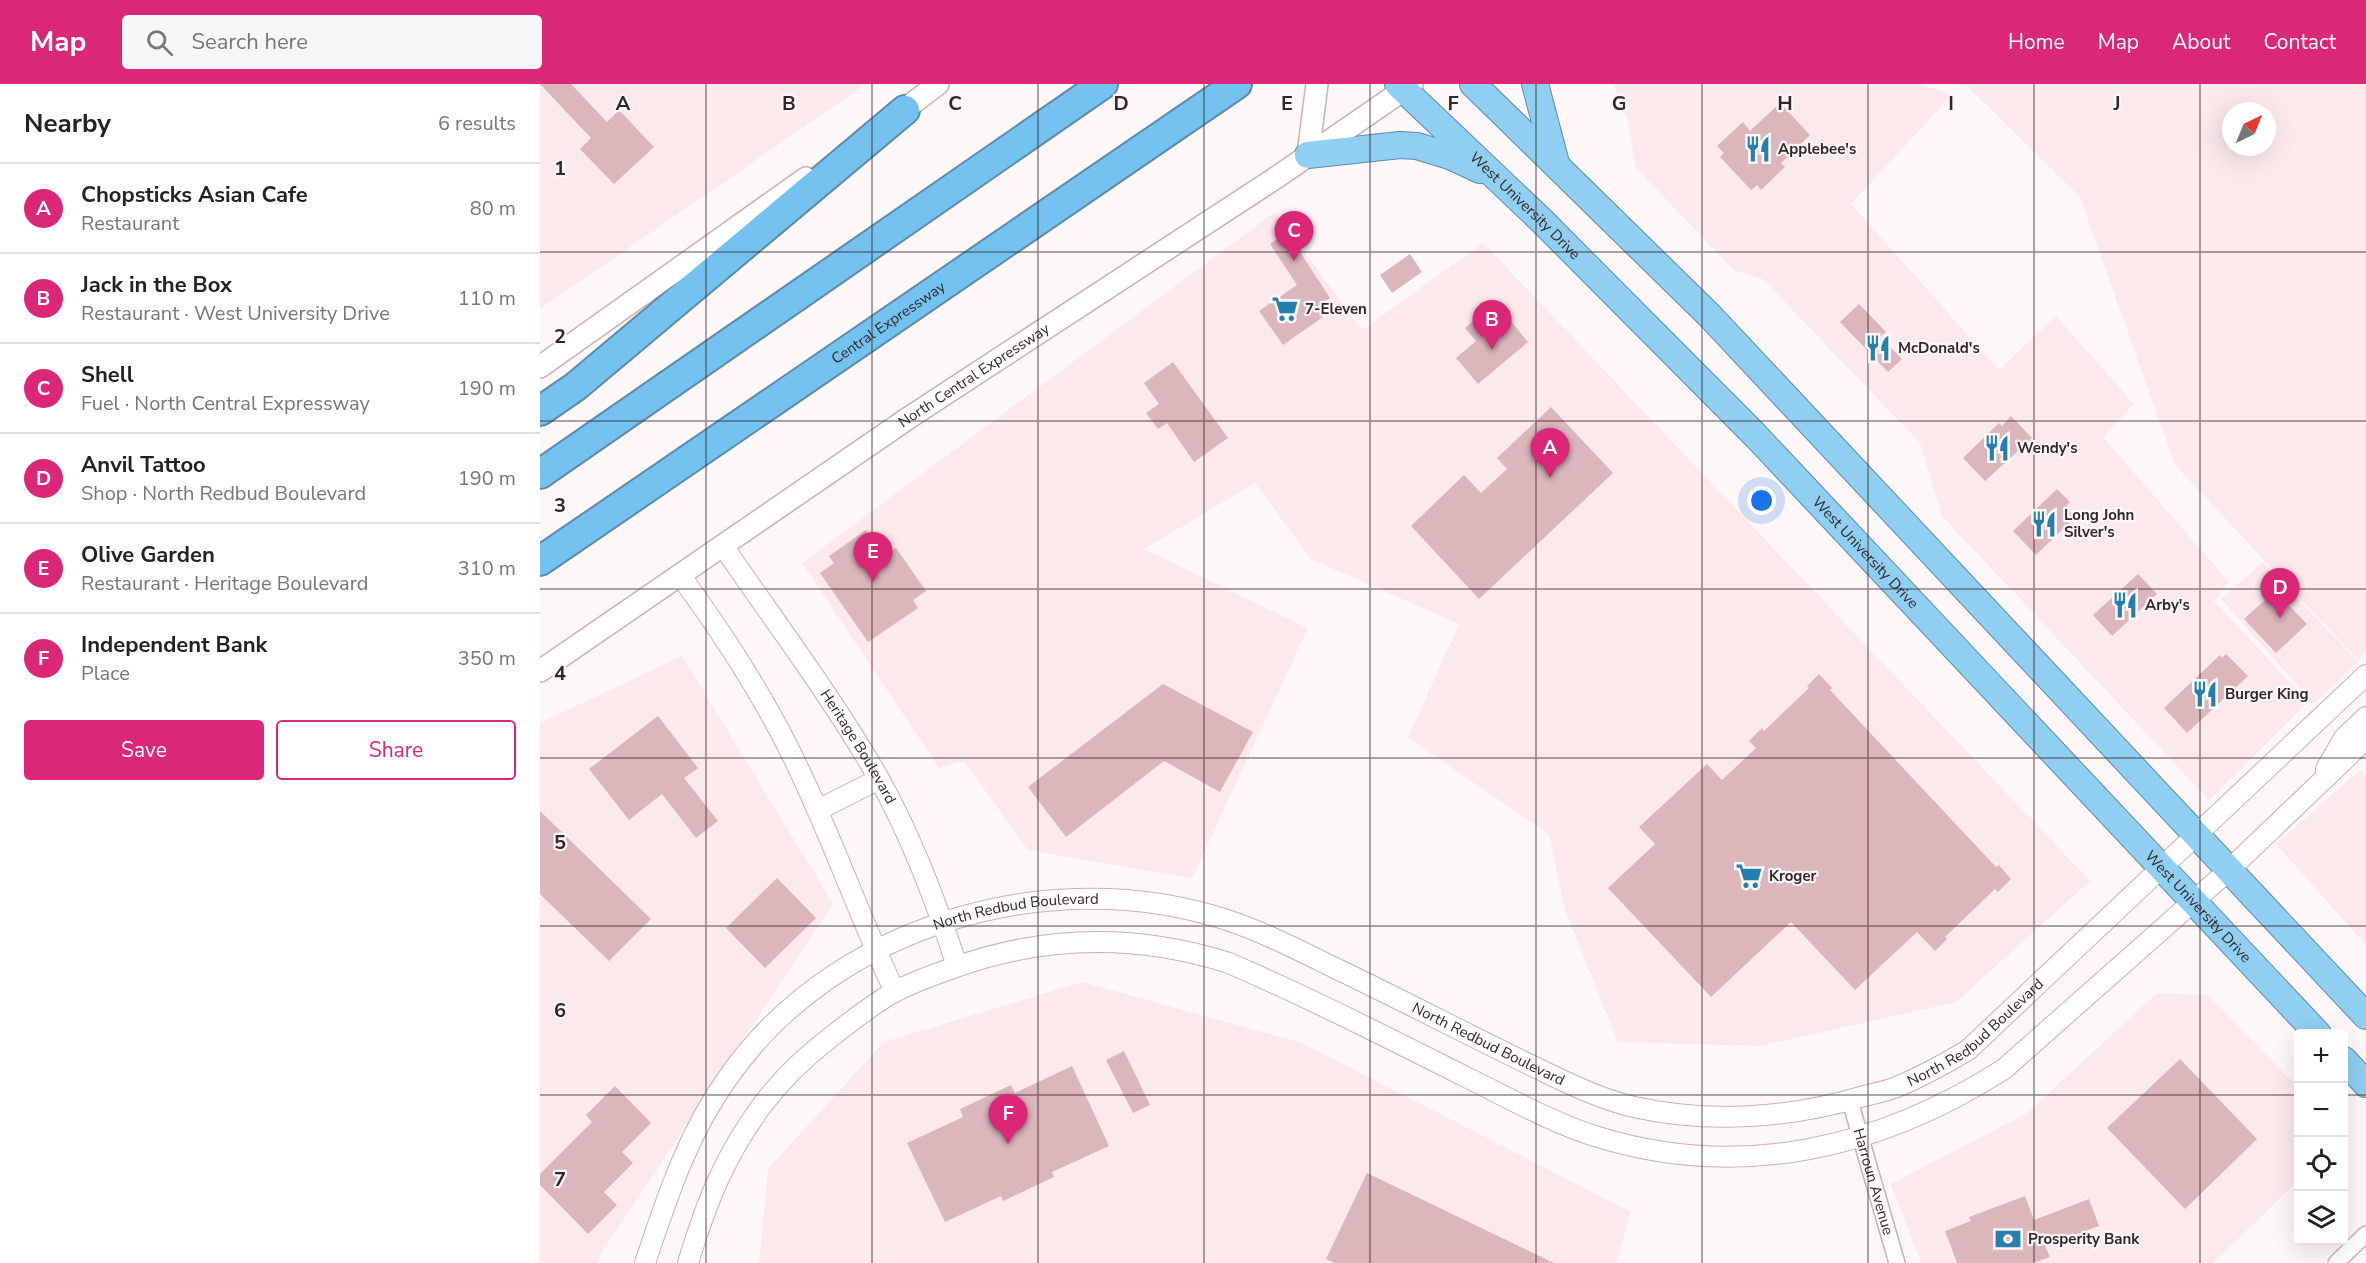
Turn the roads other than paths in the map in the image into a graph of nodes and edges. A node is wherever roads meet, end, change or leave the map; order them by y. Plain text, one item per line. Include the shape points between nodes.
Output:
1 (938, 84) edge
2 (1103, 84) edge
3 (1237, 84) edge
4 (1317, 84) edge
5 (1473, 84) edge
6 (1536, 84) edge
7 (1405, 86) edge
8 (905, 110) junction
9 (1308, 155) junction
10 (1556, 164) junction
11 (1496, 177) junction
12 (540, 367) edge
13 (540, 411) edge
14 (540, 474) edge
15 (723, 546) junction
16 (540, 561) edge
17 (680, 575) junction
18 (540, 671) edge
19 (2366, 675) edge
20 (2366, 717) edge
21 (2366, 739) edge
22 (879, 779) junction
23 (2316, 787) junction
24 (818, 810) junction
25 (2196, 835) junction
26 (2163, 867) junction
27 (2229, 870) junction
28 (2194, 901) junction
29 (943, 922) junction
30 (875, 949) junction
31 (957, 966) junction
32 (895, 992) junction
33 (2366, 1016) edge
34 (2313, 1029) edge
35 (2348, 1065) edge
36 (2366, 1084) edge
37 (1850, 1101) junction
38 (1862, 1138) junction
39 (2366, 1234) edge
40 (645, 1263) edge
41 (688, 1263) edge
42 (1898, 1263) edge
43 (2336, 1263) edge

1 - 8 main road
2 - 14 highway
3 - 16 highway, Central Expressway
4 - 9 main road
5 - 10 highway
6 - 10 highway
7 - 9 main road, North Central Expressway
7 - 11 highway, West University Drive
8 - 12 main road
8 - 13 highway via 583,380
9 - 11 highway via 1417,146
9 - 15 main road, North Central Expressway via 910,417
10 - 25 highway via 1710,316
11 - 26 highway, West University Drive via 1755,435
15 - 17 main road, North Central Expressway
15 - 22 street, Heritage Boulevard via 842,718
17 - 18 main road, North Central Expressway
17 - 24 street via 755,684
19 - 25 street, North Redbud Boulevard
20 - 23 street via 2344,738
21 - 23 street
22 - 24 street
22 - 29 street, Heritage Boulevard via 908,835
23 - 27 street
24 - 30 street
25 - 26 street, North Redbud Boulevard
25 - 27 highway
26 - 28 highway, West University Drive
26 - 37 street, North Redbud Boulevard via 1968,1050 1897,1087
27 - 28 street
27 - 33 highway
28 - 34 highway, West University Drive
28 - 38 street via 2004,1069 1964,1095
29 - 30 street, North Redbud Boulevard
29 - 31 street, Heritage Boulevard
29 - 37 street, North Redbud Boulevard via 1008,907 1073,899 1138,902 1193,911 1270,936 1549,1074 1634,1107 1690,1115 1748,1117
30 - 32 street
30 - 40 street, North Redbud Boulevard via 795,1005 750,1048 728,1077 684,1154
31 - 32 street
31 - 38 street via 1054,943 1104,942 1177,949 1229,963 1266,979 1589,1134 1655,1150 1734,1156 1803,1151
32 - 41 street via 820,1046 765,1102 735,1146 711,1193
35 - 36 highway
37 - 38 street, Harroun Avenue
38 - 42 street, Harroun Avenue
39 - 43 street

